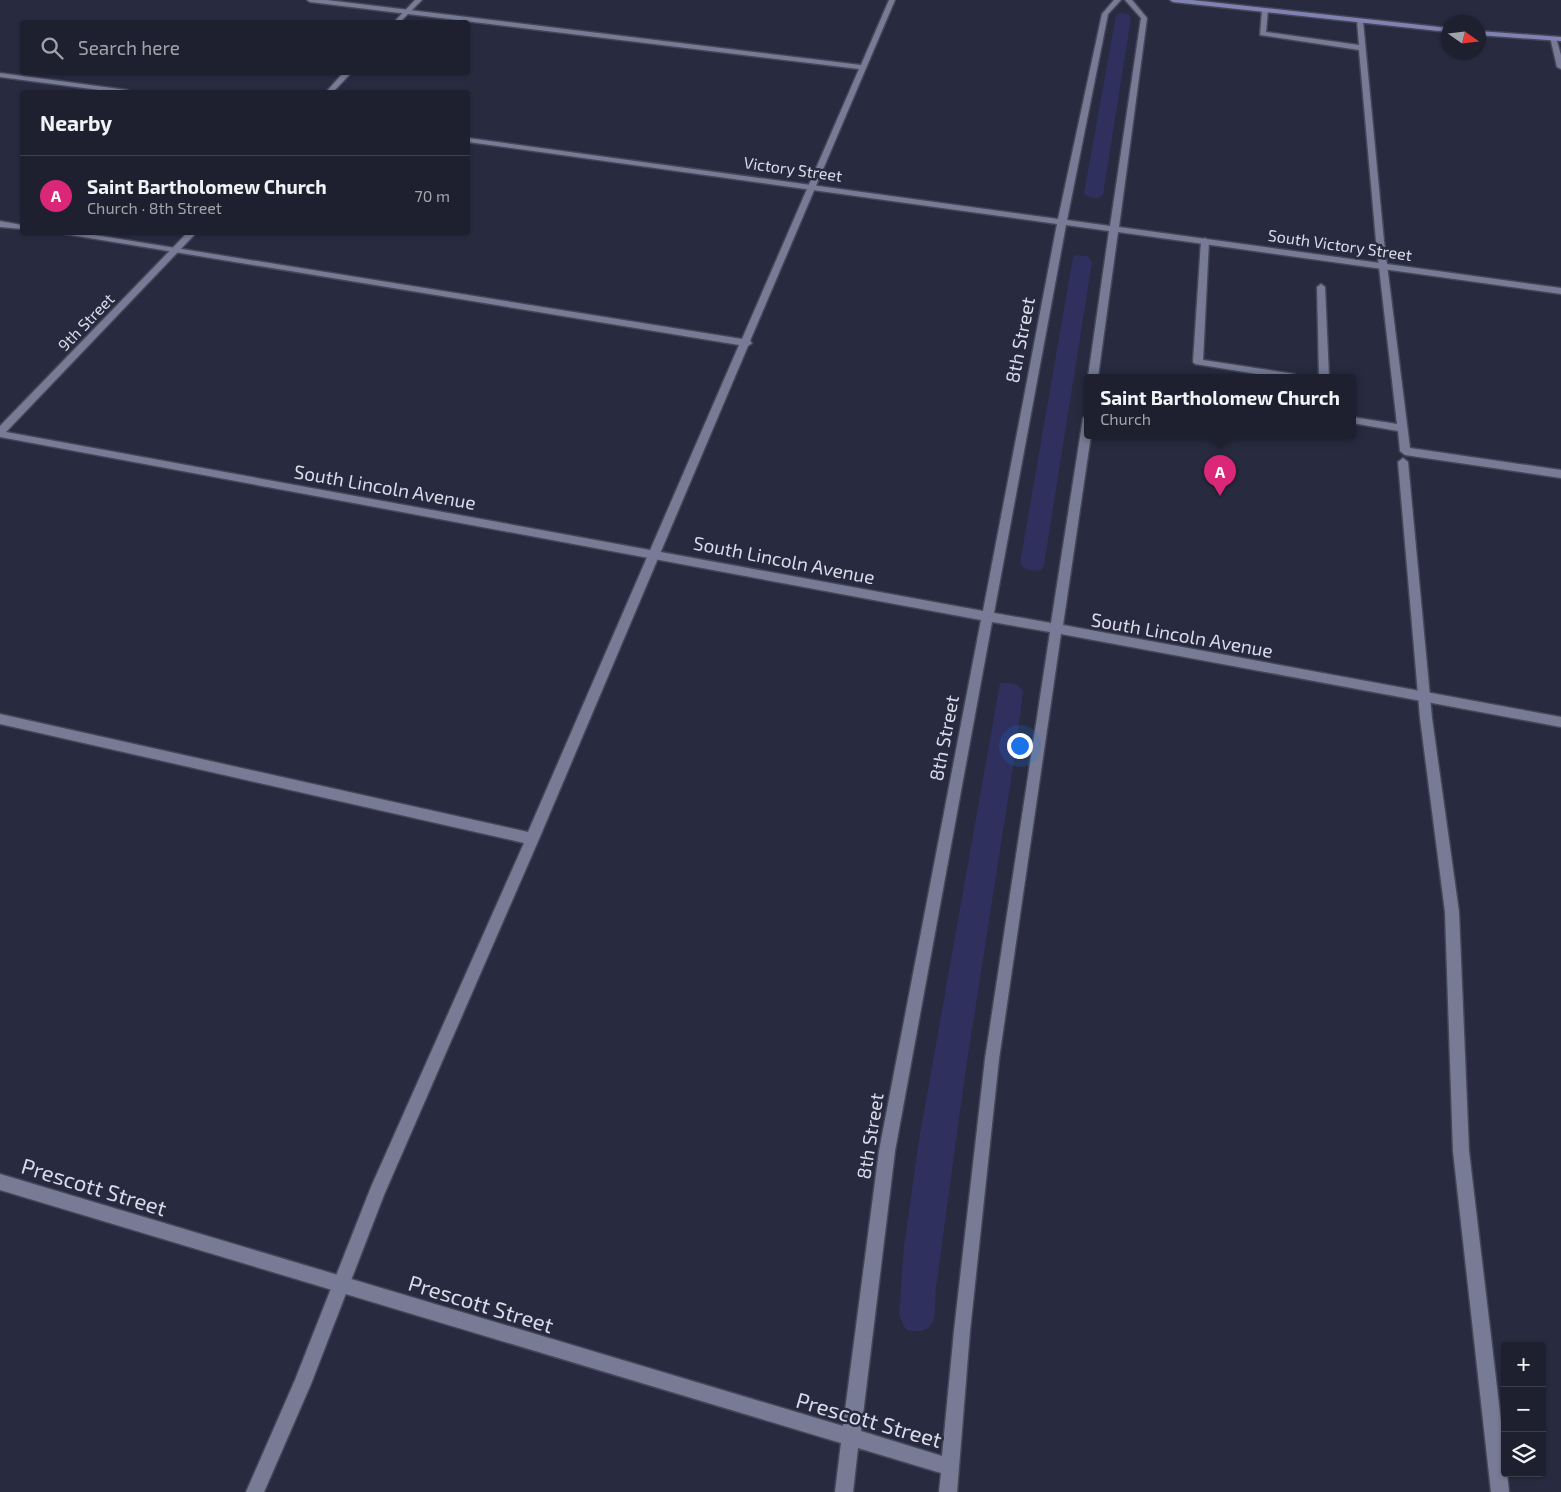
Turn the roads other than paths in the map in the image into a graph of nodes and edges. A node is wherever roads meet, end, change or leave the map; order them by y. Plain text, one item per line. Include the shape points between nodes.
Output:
1 (310, 0) edge
2 (419, 0) edge
3 (892, 0) edge
4 (1118, 0) edge
5 (1128, 0) edge
6 (1173, 0) edge
7 (1265, 10) junction
8 (407, 12) junction
9 (399, 20) edge
10 (1360, 21) junction
11 (1441, 29) edge
12 (1486, 34) edge
13 (1552, 38) junction
14 (1561, 39) edge
15 (1363, 48) junction
16 (863, 67) junction
17 (1561, 67) edge
18 (0, 75) edge
19 (345, 75) edge
20 (113, 90) edge
21 (331, 90) edge
22 (470, 140) edge
23 (812, 187) junction
24 (1062, 222) junction
25 (0, 224) edge
26 (20, 227) edge
27 (1115, 229) junction
28 (76, 235) edge
29 (190, 235) edge
30 (1205, 242) junction
31 (175, 251) junction
32 (1382, 266) junction
33 (1321, 287) dead end
34 (1561, 291) edge
35 (746, 343) junction
36 (1093, 374) edge
37 (1275, 374) edge
38 (1324, 374) edge
39 (1356, 421) edge
40 (1402, 428) junction
41 (0, 433) edge
42 (1085, 439) edge
43 (1403, 462) dead end
44 (1561, 474) edge
45 (654, 554) junction
46 (987, 617) junction
47 (1057, 630) junction
48 (1423, 696) junction
49 (0, 719) edge
50 (1561, 722) edge
51 (532, 840) junction
52 (0, 1182) edge
53 (340, 1285) junction
54 (849, 1437) junction
55 (950, 1467) junction
56 (255, 1492) edge
57 (844, 1492) edge
58 (948, 1492) edge
59 (1500, 1492) edge

1 - 8 street
2 - 8 street
3 - 16 street
4 - 24 street, 8th Street via 1104,14
5 - 27 street via 1144,18
6 - 7 street
7 - 10 street
7 - 15 street via 1262,34
8 - 9 street
8 - 16 street
10 - 11 street
10 - 15 street
12 - 13 street
13 - 14 street
13 - 17 street
15 - 32 street
16 - 23 street
18 - 20 street
19 - 21 street
22 - 23 street, Victory Street
23 - 24 street, Victory Street
23 - 35 street
24 - 27 street, Victory Street
24 - 46 street, 8th Street
25 - 26 street
27 - 30 street, South Victory Street
27 - 36 street
28 - 31 street
29 - 31 street, 9th Street
30 - 32 street, South Victory Street
30 - 37 street via 1198,362
31 - 35 street
31 - 41 street, 9th Street
32 - 34 street, South Victory Street
32 - 40 street
33 - 38 street
35 - 45 street
39 - 40 street
40 - 44 street via 1405,450
41 - 45 street, South Lincoln Avenue
42 - 47 street
43 - 48 street
45 - 46 street, South Lincoln Avenue
45 - 51 street
46 - 47 street, South Lincoln Avenue
46 - 54 street, 8th Street via 887,1151
47 - 48 street, South Lincoln Avenue
47 - 55 street via 992,1059
48 - 50 street, South Lincoln Avenue
48 - 59 street via 1452,912 1462,1151
49 - 51 street
51 - 53 street
52 - 53 street, Prescott Street
53 - 54 street, Prescott Street
53 - 56 street
54 - 55 street, Prescott Street
54 - 57 street, 8th Street
55 - 58 street

